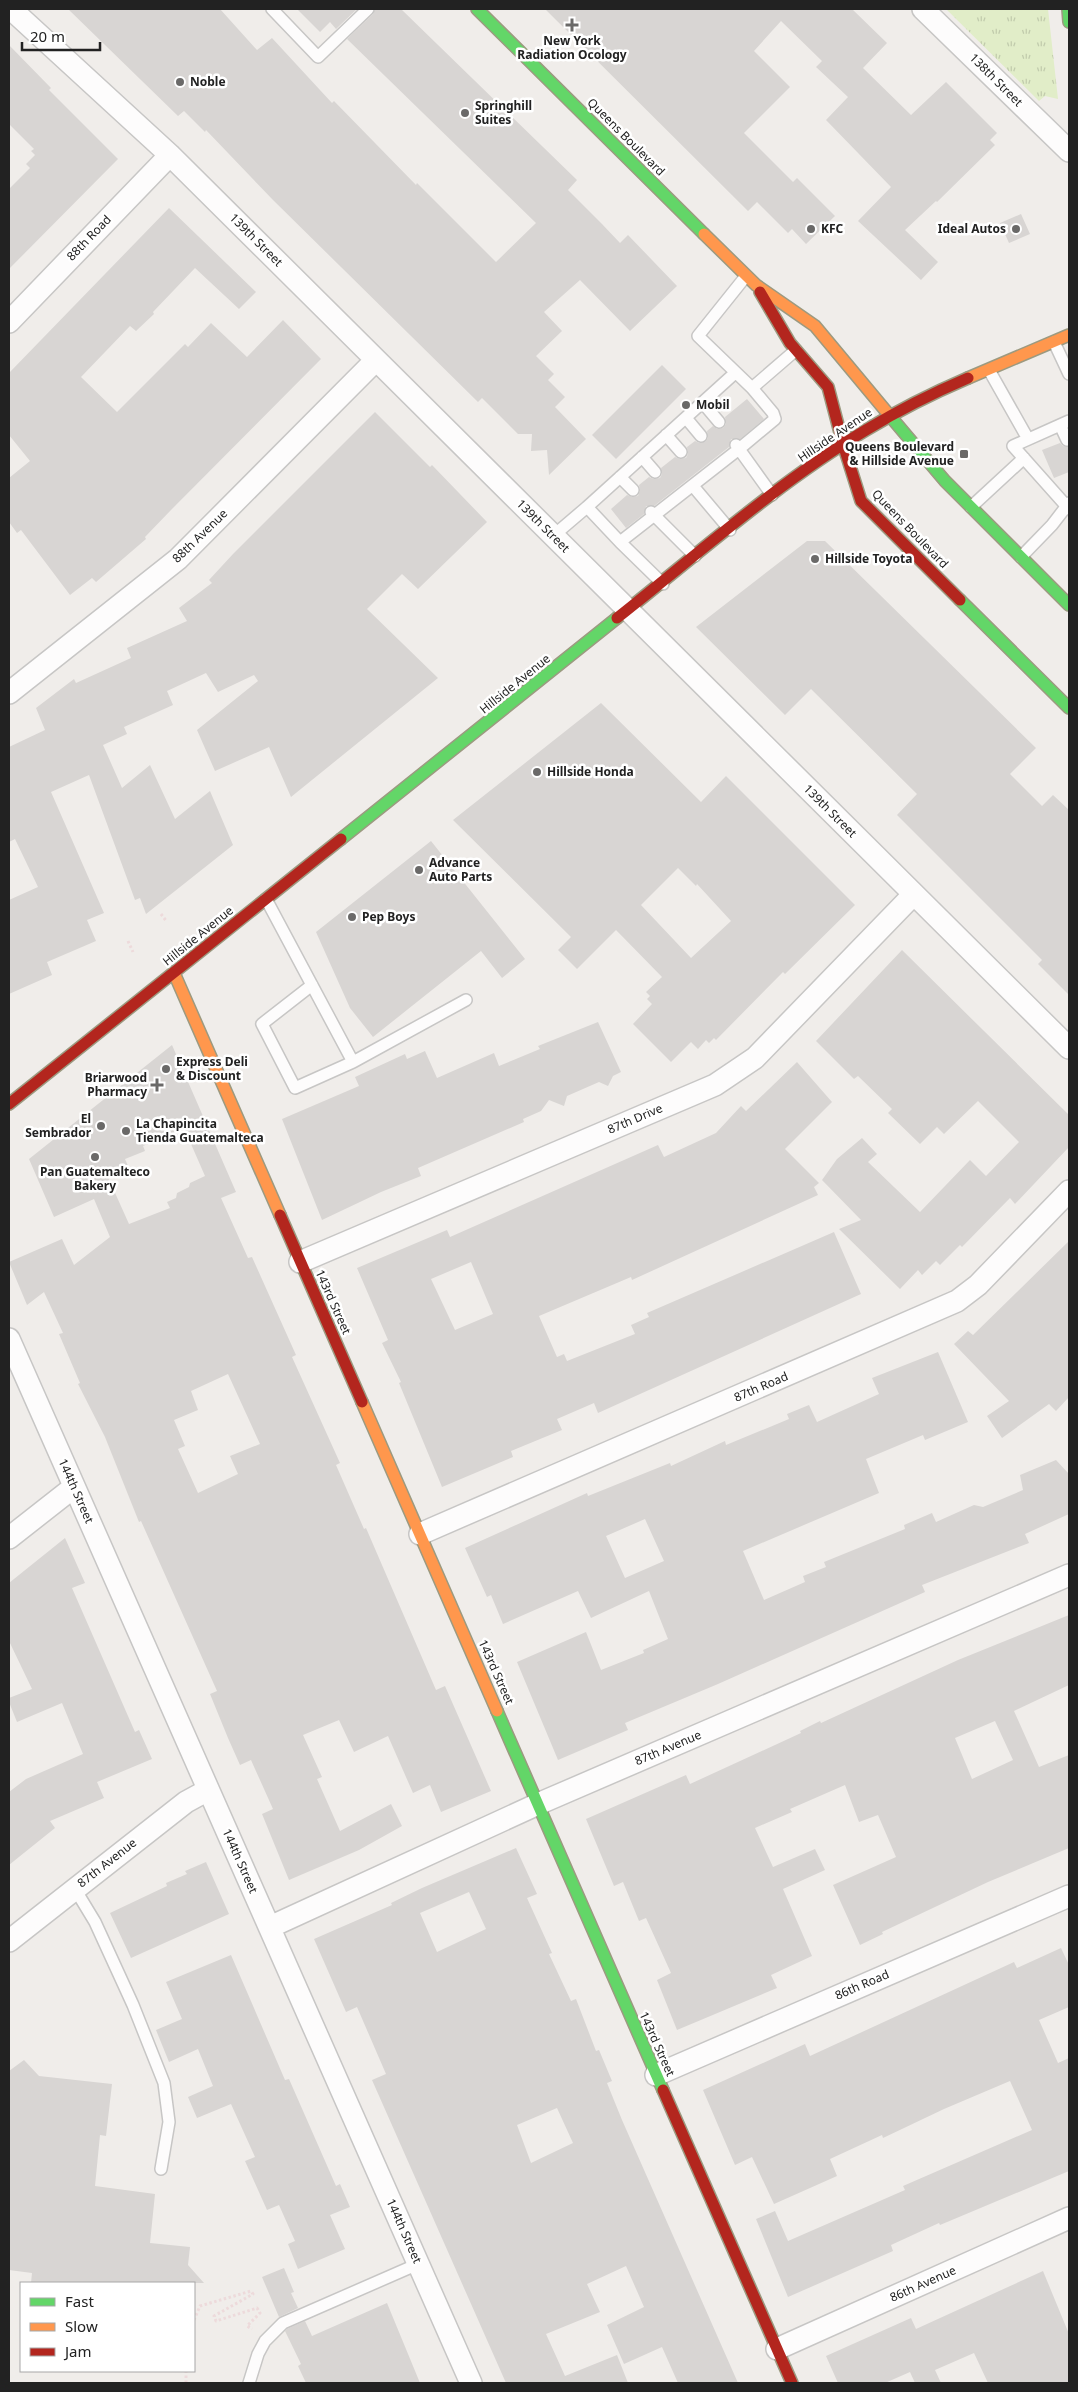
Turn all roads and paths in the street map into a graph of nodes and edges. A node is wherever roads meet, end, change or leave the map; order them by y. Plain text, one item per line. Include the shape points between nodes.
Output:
1 (272, 9) edge
2 (368, 9) edge
3 (477, 9) edge
4 (923, 9) edge
5 (1068, 9) edge
6 (12, 11) edge
7 (1069, 22) edge
8 (1069, 151) edge
9 (170, 155) junction
10 (746, 276) junction
11 (756, 285) junction
12 (9, 322) edge
13 (1069, 335) edge
14 (1054, 342) junction
15 (796, 350) junction
16 (376, 360) junction
17 (989, 370) junction
18 (735, 374) junction
19 (1069, 374) edge
20 (752, 388) junction
21 (702, 403) junction
22 (890, 416) junction
23 (686, 418) junction
24 (719, 422) dead end
25 (1065, 423) edge
26 (666, 435) junction
27 (701, 436) dead end
28 (1028, 439) junction
29 (1067, 440) dead end
30 (843, 444) junction
31 (738, 447) junction
32 (681, 452) dead end
33 (642, 457) junction
34 (1024, 458) junction
35 (655, 472) dead end
36 (620, 477) junction
37 (693, 486) junction
38 (633, 490) dead end
39 (772, 494) junction
40 (1068, 506) edge
41 (587, 507) junction
42 (971, 507) junction
43 (653, 514) junction
44 (730, 530) junction
45 (553, 536) junction
46 (620, 542) junction
47 (696, 557) junction
48 (1021, 557) junction
49 (663, 584) junction
50 (1069, 605) edge
51 (628, 611) junction
52 (9, 694) edge
53 (1069, 708) edge
54 (914, 894) junction
55 (266, 899) junction
56 (161, 914) dead end
57 (167, 922) dead end
58 (128, 941) dead end
59 (133, 952) dead end
60 (174, 973) junction
61 (312, 985) junction
62 (466, 1000) dead end
63 (1069, 1048) edge
64 (353, 1062) junction
65 (9, 1104) edge
66 (1069, 1191) edge
67 (300, 1262) junction
68 (9, 1339) edge
69 (74, 1487) junction
70 (420, 1534) junction
71 (9, 1538) edge
72 (1069, 1575) edge
73 (208, 1790) junction
74 (538, 1804) junction
75 (75, 1889) junction
76 (1069, 1896) edge
77 (270, 1927) junction
78 (9, 1941) edge
79 (656, 2075) junction
80 (161, 2170) dead end
81 (1069, 2218) edge
82 (418, 2264) junction
83 (195, 2318) edge
84 (255, 2331) dead end
85 (777, 2349) junction
86 (249, 2383) edge
87 (471, 2383) edge
88 (792, 2383) edge

1 - 2 lane via 318,57
3 - 10 main road, Queens Boulevard
4 - 8 street, 138th Street
5 - 7 main road
6 - 9 street, 139th Street
9 - 12 street, 88th Road
9 - 16 street, 139th Street
10 - 11 main road, Queens Boulevard
10 - 18 lane via 698,336
11 - 15 main road, Queens Boulevard
11 - 22 main road, Queens Boulevard via 815,326
13 - 14 main road, Hillside Avenue
14 - 17 main road, Hillside Avenue
14 - 19 lane
15 - 20 lane
15 - 30 main road, Queens Boulevard via 828,387
16 - 45 street, 139th Street
16 - 52 street, 88th Avenue via 178,559
17 - 22 main road, Hillside Avenue
17 - 28 lane
18 - 20 lane
18 - 21 lane
20 - 31 lane via 775,419
21 - 23 lane
21 - 24 lane
22 - 30 main road, Hillside Avenue
22 - 42 main road, Queens Boulevard
23 - 26 lane
23 - 27 lane
25 - 28 lane
25 - 29 lane
26 - 32 lane
26 - 33 lane
28 - 34 lane via 1013,446
30 - 39 main road, Hillside Avenue
30 - 53 main road, Queens Boulevard via 861,501
31 - 37 lane
31 - 39 lane
33 - 35 lane
33 - 36 lane
34 - 40 lane
34 - 42 lane
36 - 38 lane
36 - 41 lane
37 - 43 lane
37 - 44 lane
39 - 44 main road, Hillside Avenue
40 - 48 lane
41 - 45 lane
41 - 46 lane
42 - 48 main road, Queens Boulevard
43 - 46 lane
43 - 47 lane
44 - 47 main road, Hillside Avenue
45 - 51 street, 139th Street
46 - 49 lane
47 - 49 main road, Hillside Avenue
48 - 50 main road, Queens Boulevard
49 - 51 main road, Hillside Avenue
51 - 54 street, 139th Street
51 - 55 main road, Hillside Avenue
54 - 63 street, 139th Street
54 - 67 street, 87th Drive via 755,1058 716,1085
55 - 60 main road, Hillside Avenue
55 - 61 lane
56 - 57 path
58 - 59 path
60 - 65 main road, Hillside Avenue
60 - 67 main road, 143rd Street
61 - 64 lane
61 - 64 lane via 262,1024 295,1088
62 - 64 lane
66 - 70 street, 87th Road via 978,1285 957,1301
67 - 70 main road, 143rd Street
68 - 69 street, 144th Street
69 - 71 street
69 - 73 street, 144th Street
70 - 74 main road, 143rd Street
72 - 74 street, 87th Avenue
73 - 75 street, 87th Avenue via 186,1802
73 - 77 street, 144th Street
74 - 77 street, 87th Avenue
74 - 79 main road, 143rd Street
75 - 78 street, 87th Avenue
75 - 80 lane via 95,1922 134,2005 164,2083 169,2122
76 - 79 street, 86th Road
77 - 82 street, 144th Street
79 - 85 main road, 143rd Street
81 - 85 street, 86th Avenue
82 - 86 lane via 283,2323 265,2341
82 - 87 street, 144th Street
83 - 84 path via 200,2306 251,2291 254,2294 214,2316 216,2320 257,2308 260,2313 247,2326
85 - 88 main road, 143rd Street

